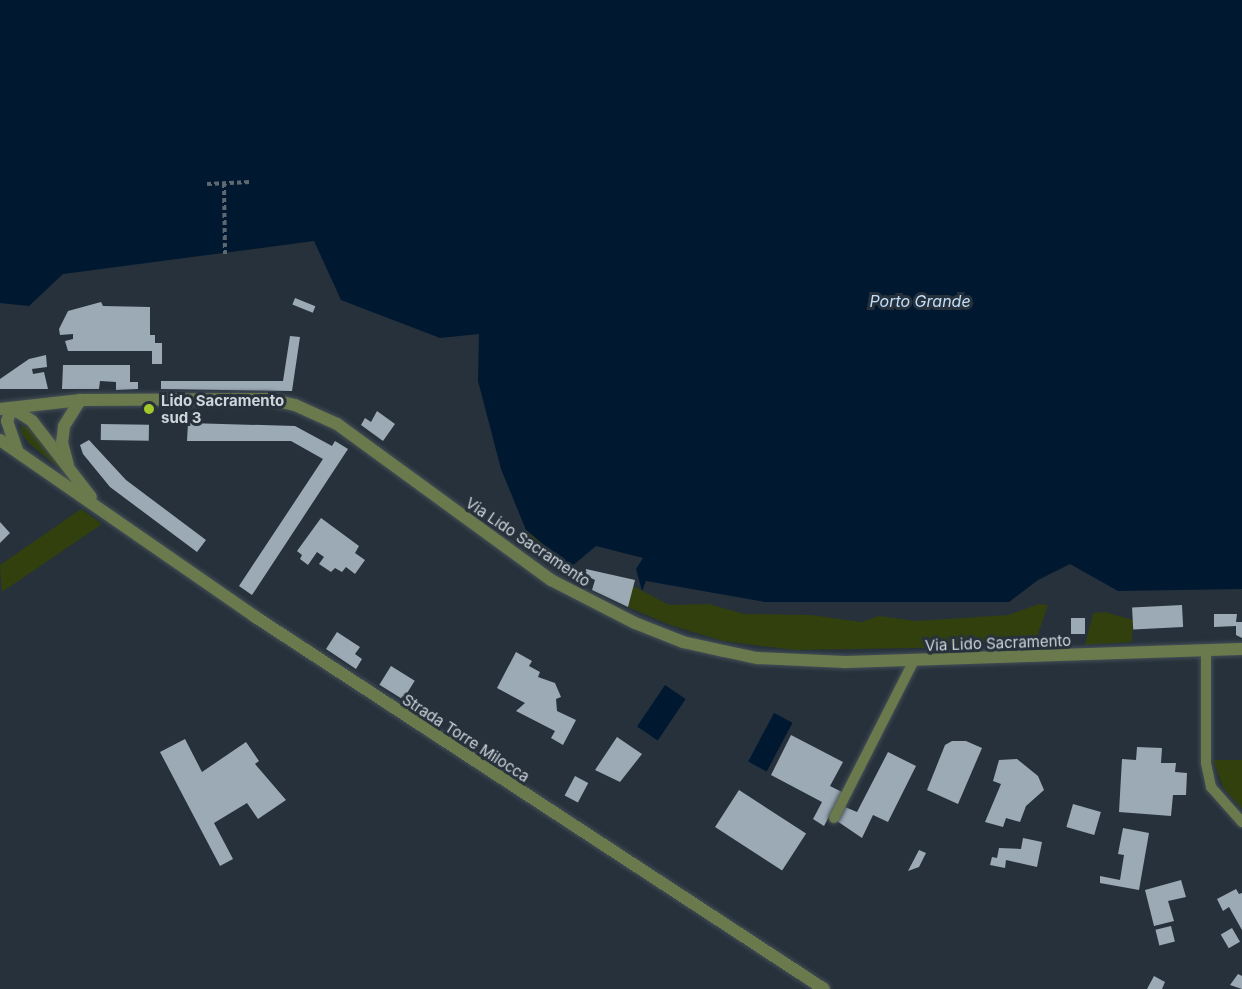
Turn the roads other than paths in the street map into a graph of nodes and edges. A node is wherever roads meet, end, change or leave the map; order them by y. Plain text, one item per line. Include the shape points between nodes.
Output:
1 (80, 400) junction
2 (6, 408) edge
3 (0, 440) edge
4 (17, 450) junction
5 (68, 466) junction
6 (97, 505) junction
7 (1242, 649) edge
8 (1206, 651) junction
9 (914, 660) junction
10 (834, 818) dead end
11 (1242, 822) edge
12 (824, 989) edge

1 - 2 street, Via Lido Sacramento
1 - 5 street via 63,426 62,443
1 - 9 street, Via Lido Sacramento via 269,399 295,405 338,424 551,580 635,623 683,642 758,658
2 - 4 street
2 - 5 street via 32,421
3 - 4 street, Strada Torre Milocca
4 - 6 street, Strada Torre Milocca
5 - 6 street
6 - 12 street, Strada Torre Milocca via 274,629
7 - 8 street, Via Lido Sacramento
8 - 9 street, Via Lido Sacramento
8 - 11 lane via 1206,763 1211,787
9 - 10 lane

